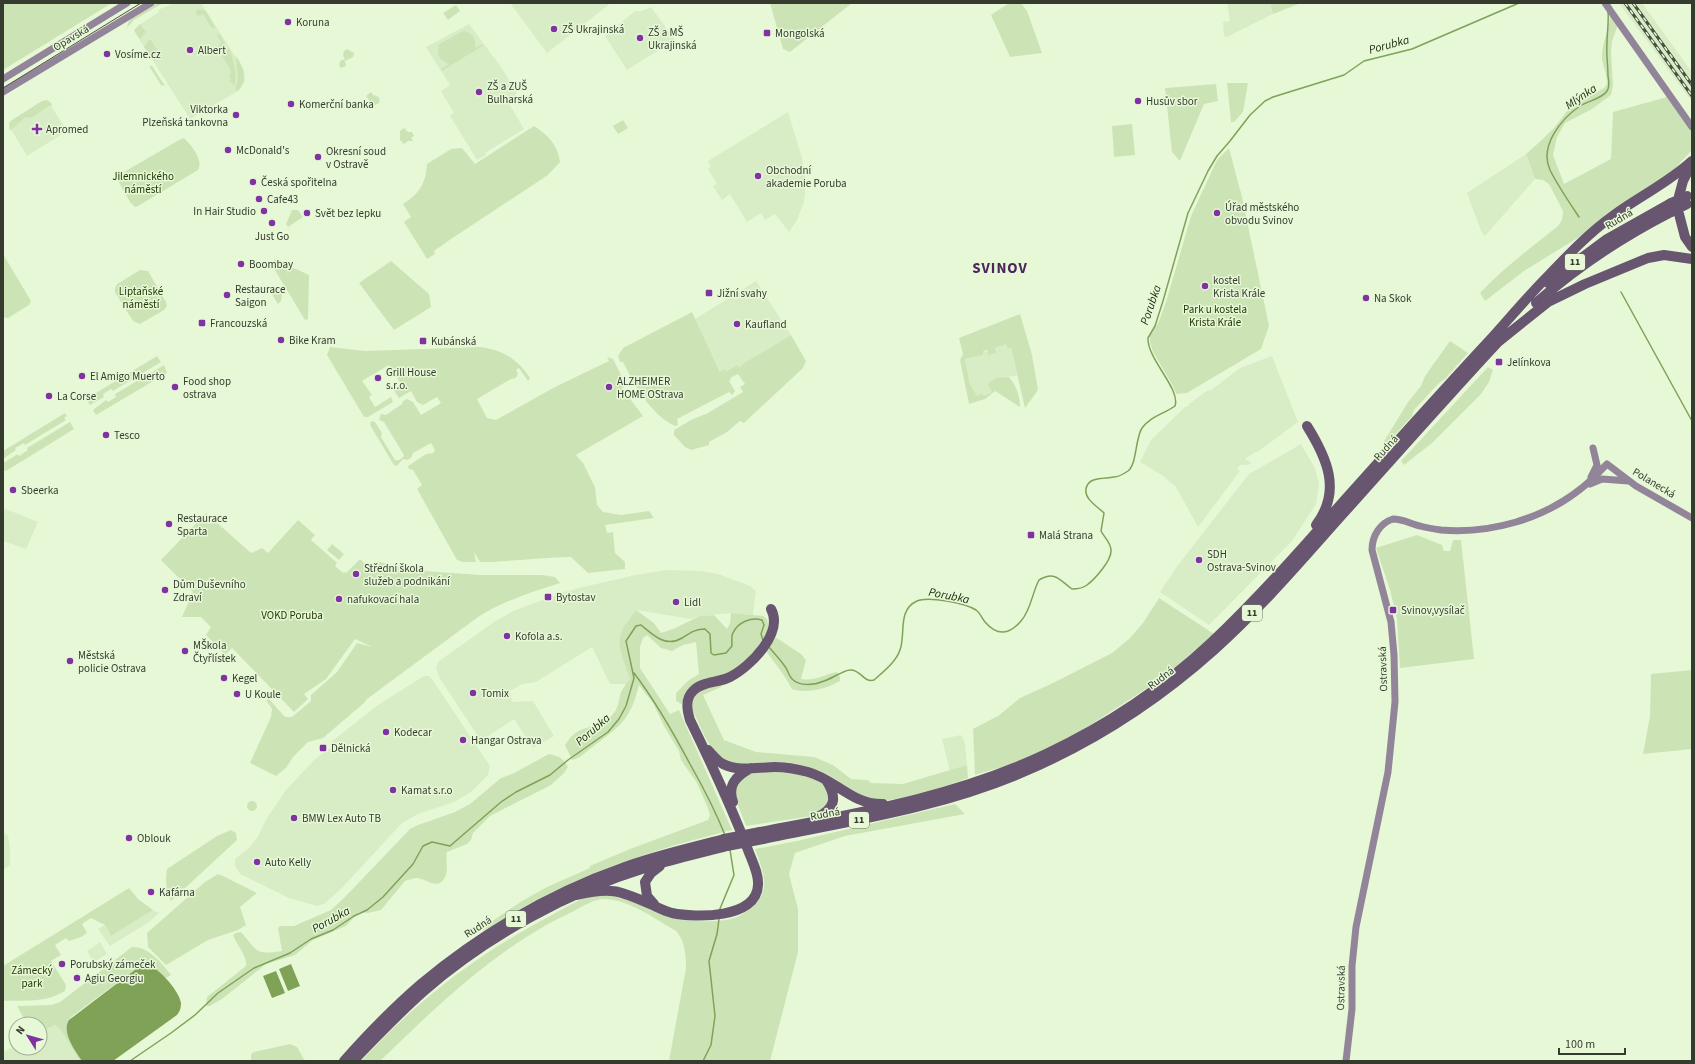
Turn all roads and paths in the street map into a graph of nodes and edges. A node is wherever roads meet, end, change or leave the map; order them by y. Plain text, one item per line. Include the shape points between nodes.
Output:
1 (127, 3) edge
2 (151, 3) edge
3 (1605, 3) edge
4 (3, 79) edge
5 (3, 92) edge
6 (1692, 127) edge
7 (1692, 163) edge
8 (1687, 198) edge
9 (1673, 210) junction
10 (1692, 247) edge
11 (1692, 259) edge
12 (1495, 339) junction
13 (1467, 370) junction
14 (1307, 426) dead end
15 (1593, 448) dead end
16 (1607, 464) joint
17 (1629, 481) junction
18 (1584, 487) junction
19 (1692, 518) edge
20 (1306, 544) junction
21 (771, 609) dead end
22 (702, 744) junction
23 (751, 768) junction
24 (716, 776) junction
25 (826, 780) junction
26 (983, 784) junction
27 (956, 793) junction
28 (920, 799) junction
29 (805, 823) junction
30 (739, 827) junction
31 (762, 835) junction
32 (726, 843) junction
33 (669, 861) junction
34 (577, 895) junction
35 (656, 906) junction
36 (344, 1061) edge
37 (353, 1061) edge
38 (1346, 1061) edge

1 - 4 street, Opavská
2 - 5 street, Opavská
3 - 6 street
7 - 8 highway via 1683,181
7 - 12 highway via 1591,233 1547,276
8 - 9 highway, Rudná / 11, bridge
9 - 10 highway
9 - 12 highway, Rudná / 11 via 1626,228 1574,262 1533,296
11 - 12 highway via 1673,255 1639,260 1557,297
12 - 13 highway, 11
13 - 20 highway, Rudná / 11
13 - 26 highway, Rudná / 11 via 1285,578 1197,665 1145,705 1103,732 1048,761
14 - 20 highway via 1327,462 1330,487 1329,499 1321,519
15 - 18 street via 1596,465
16 - 17 street, Polanecká
16 - 18 street, Ostravská
17 - 18 street via 1602,479
17 - 19 street, Polanecká
18 - 38 street, Ostravská via 1546,510 1500,526 1471,530 1441,530 1395,519 1384,523 1374,538 1373,554 1392,627 1395,702 1388,772 1356,927 1352,966 1352,1009
20 - 26 highway, Rudná / 11 via 1210,643 1146,695 1061,747
21 - 22 highway via 774,620 771,635 748,665 725,680 699,686 690,695 687,705 689,715
22 - 23 highway via 725,765
22 - 24 highway
23 - 24 highway
23 - 25 highway via 796,769
23 - 30 highway via 736,778 731,787
24 - 30 highway
25 - 28 highway via 868,803 882,804
25 - 29 highway via 833,792 831,805 825,813
26 - 27 highway, Rudná / 11
27 - 28 highway, Rudná / 11
27 - 31 highway, Rudná / 11 via 899,812
28 - 29 highway, Rudná / 11
29 - 31 highway, Rudná / 11
30 - 35 highway via 758,879 757,891 749,903 728,912 706,915 672,912
31 - 32 highway, 11, bridge
32 - 33 highway, Rudná / 11
32 - 36 highway, Rudná / 11 via 667,854 624,867 575,888 506,924 448,963 421,985 387,1015
33 - 34 highway, Rudná / 11 via 627,874
33 - 35 highway via 653,870 645,882 647,896
34 - 35 highway via 612,890
34 - 37 highway, Rudná / 11 via 510,930 452,969 397,1016

